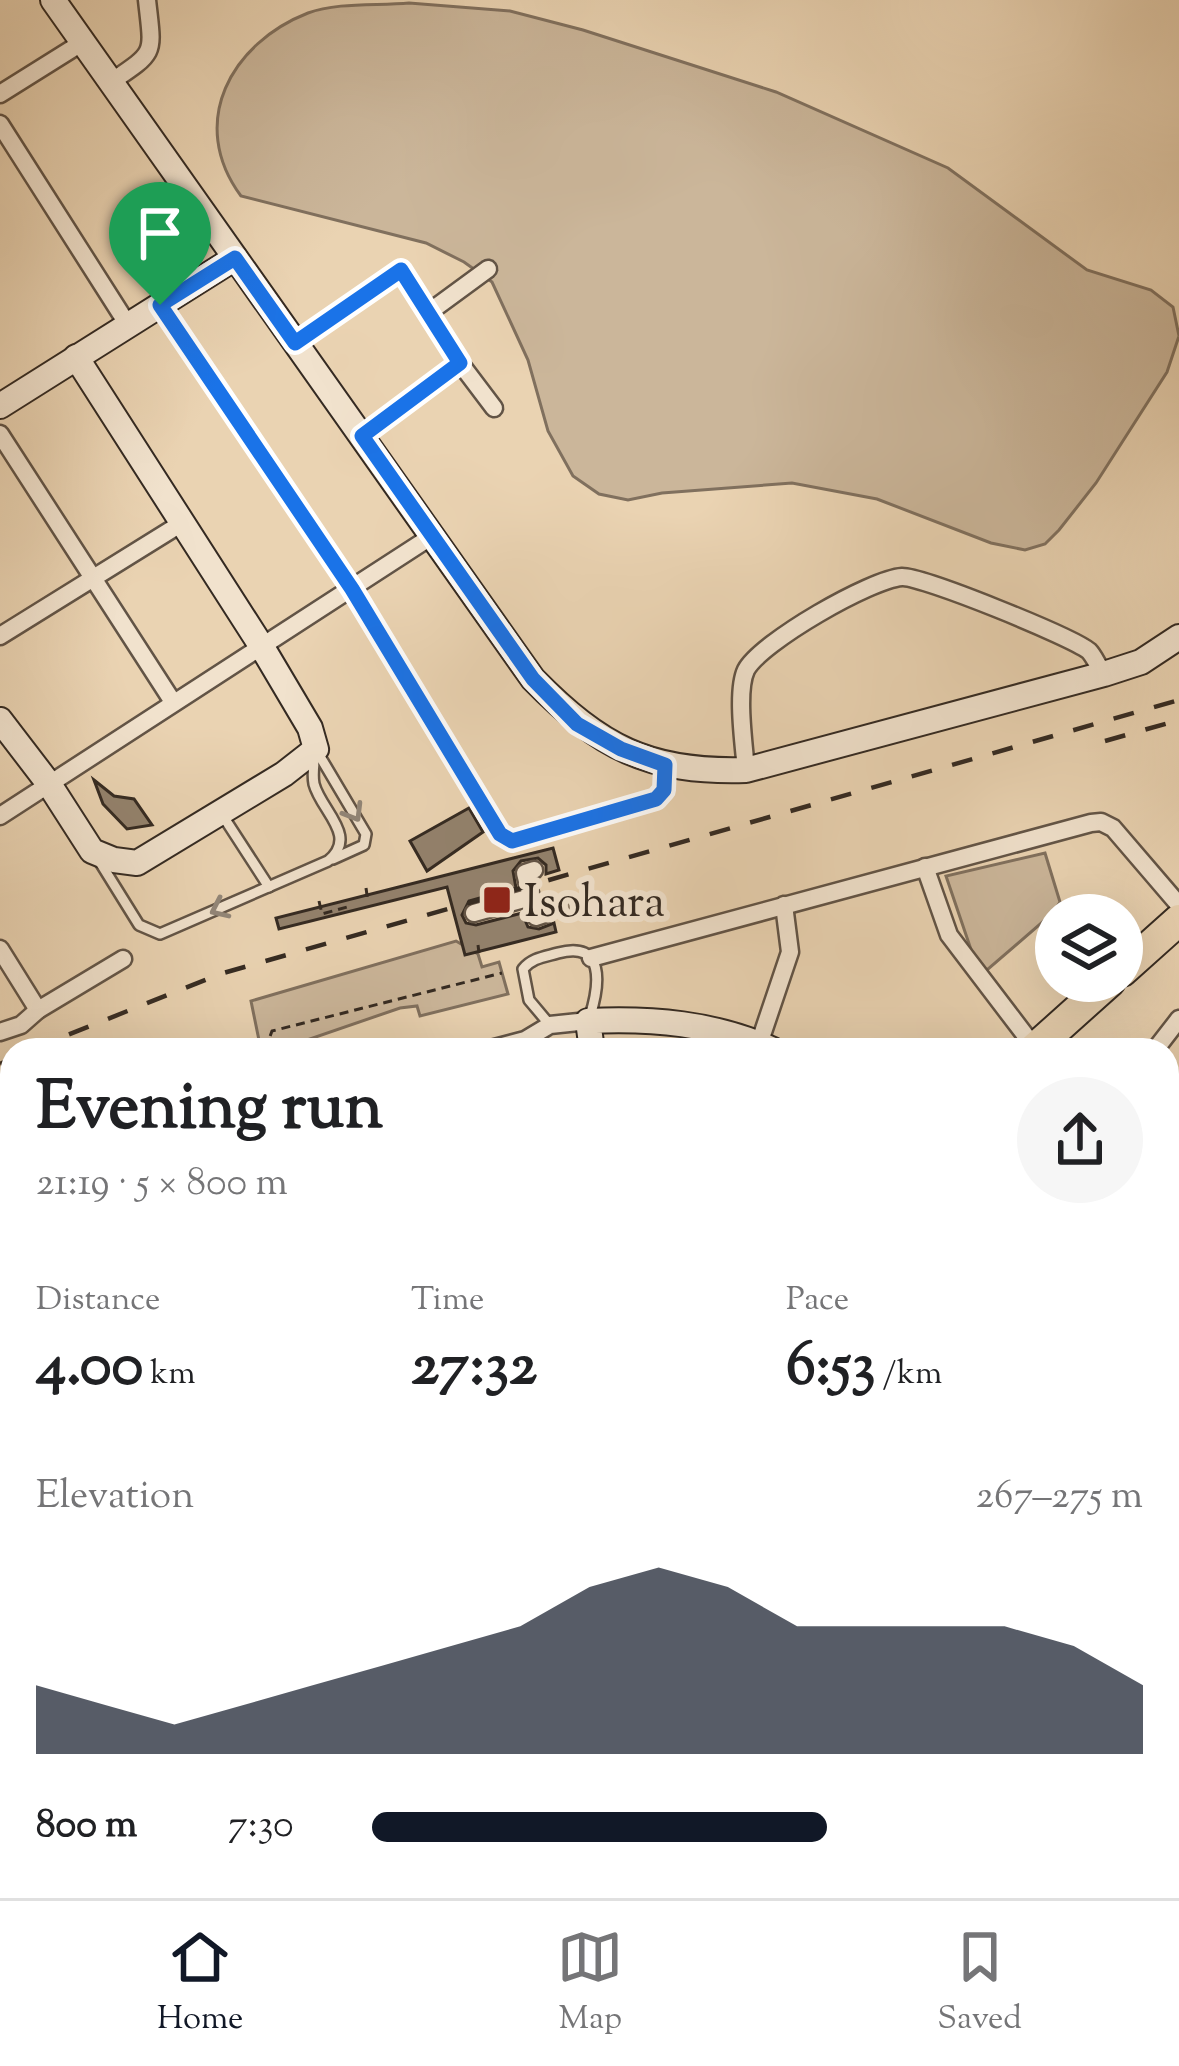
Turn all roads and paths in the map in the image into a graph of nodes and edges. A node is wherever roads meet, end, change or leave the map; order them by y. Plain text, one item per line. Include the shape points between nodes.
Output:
1 (53, 0) edge
2 (147, 0) edge
3 (83, 42) junction
4 (111, 82) junction
5 (0, 94) edge
6 (0, 124) edge
7 (235, 258) junction
8 (488, 269) dead end
9 (160, 305) junction
10 (428, 313) junction
11 (128, 325) junction
12 (295, 343) junction
13 (76, 357) junction
14 (460, 363) junction
15 (0, 406) edge
16 (494, 408) dead end
17 (0, 434) edge
18 (362, 436) junction
19 (182, 523) junction
20 (433, 536) junction
21 (94, 576) junction
22 (352, 589) junction
23 (0, 636) edge
24 (1179, 637) edge
25 (262, 647) junction
26 (1103, 674) junction
27 (173, 702) junction
28 (0, 720) edge
29 (316, 749) junction
30 (665, 765) junction
31 (746, 770) junction
32 (284, 774) junction
33 (50, 784) junction
34 (314, 785) junction
35 (221, 813) junction
36 (0, 816) edge
37 (92, 851) junction
38 (328, 861) junction
39 (137, 863) junction
40 (926, 867) junction
41 (532, 873) dead end
42 (116, 887) junction
43 (268, 887) junction
44 (366, 888) dead end
45 (319, 901) dead end
46 (368, 902) dead end
47 (784, 905) junction
48 (1179, 905) edge
49 (351, 906) dead end
50 (474, 913) dead end
51 (1179, 920) edge
52 (478, 945) dead end
53 (0, 949) edge
54 (1143, 952) edge
55 (479, 953) dead end
56 (591, 958) junction
57 (123, 959) dead end
58 (502, 973) dead end
59 (1087, 1002) edge
60 (38, 1010) junction
61 (588, 1021) junction
62 (550, 1025) junction
63 (0, 1032) edge
64 (269, 1038) edge
65 (528, 1038) edge
66 (590, 1038) edge
67 (734, 1038) edge
68 (768, 1038) edge
69 (1026, 1038) edge
70 (1046, 1038) edge

1 - 3 street
2 - 4 street via 148,56
3 - 4 street
3 - 5 street
4 - 7 street
6 - 11 street
7 - 9 street
7 - 12 street
8 - 10 street
9 - 11 street
9 - 22 street
10 - 12 street via 401,270
10 - 14 street
11 - 13 street
12 - 18 street
13 - 15 street
13 - 19 street
14 - 16 street
14 - 18 street
17 - 21 street
18 - 20 street
19 - 21 street
19 - 25 street
20 - 22 street
20 - 30 street via 533,679 577,724
21 - 23 street
21 - 27 street
22 - 25 street
22 - 30 street via 500,834 512,841 656,799
24 - 26 street via 1142,662
25 - 27 street
25 - 29 street
26 - 31 street
26 - 31 street via 1088,651 954,590 914,578 882,581 804,621 750,664 742,684
27 - 33 street
28 - 33 street
29 - 32 street
29 - 34 lane
29 -> 38 lane via 366,834 364,845
30 - 31 street
32 - 34 lane via 304,772
32 - 35 street
33 - 36 street
33 - 37 street
34 - 38 lane via 342,836
35 - 39 street
35 - 43 lane
37 - 39 street
37 - 42 lane
38 - 43 lane
39 - 42 lane
40 - 47 street
40 - 48 street via 1101,822
40 - 69 street via 949,935
41 - 50 street via 539,909
43 -> 42 lane via 160,934 139,925
44 - 46 path
45 - 49 path via 322,914
47 - 56 street
47 - 68 street via 790,952
51 - 54 highway
52 - 55 path
53 - 60 street
56 - 61 lane via 597,994
56 - 62 lane via 576,948 523,969 529,1000
57 - 60 street
58 - 64 path via 272,1031
59 - 70 highway
60 - 63 street
61 - 62 street
61 - 66 street
61 - 67 street via 650,1020
62 - 65 street

